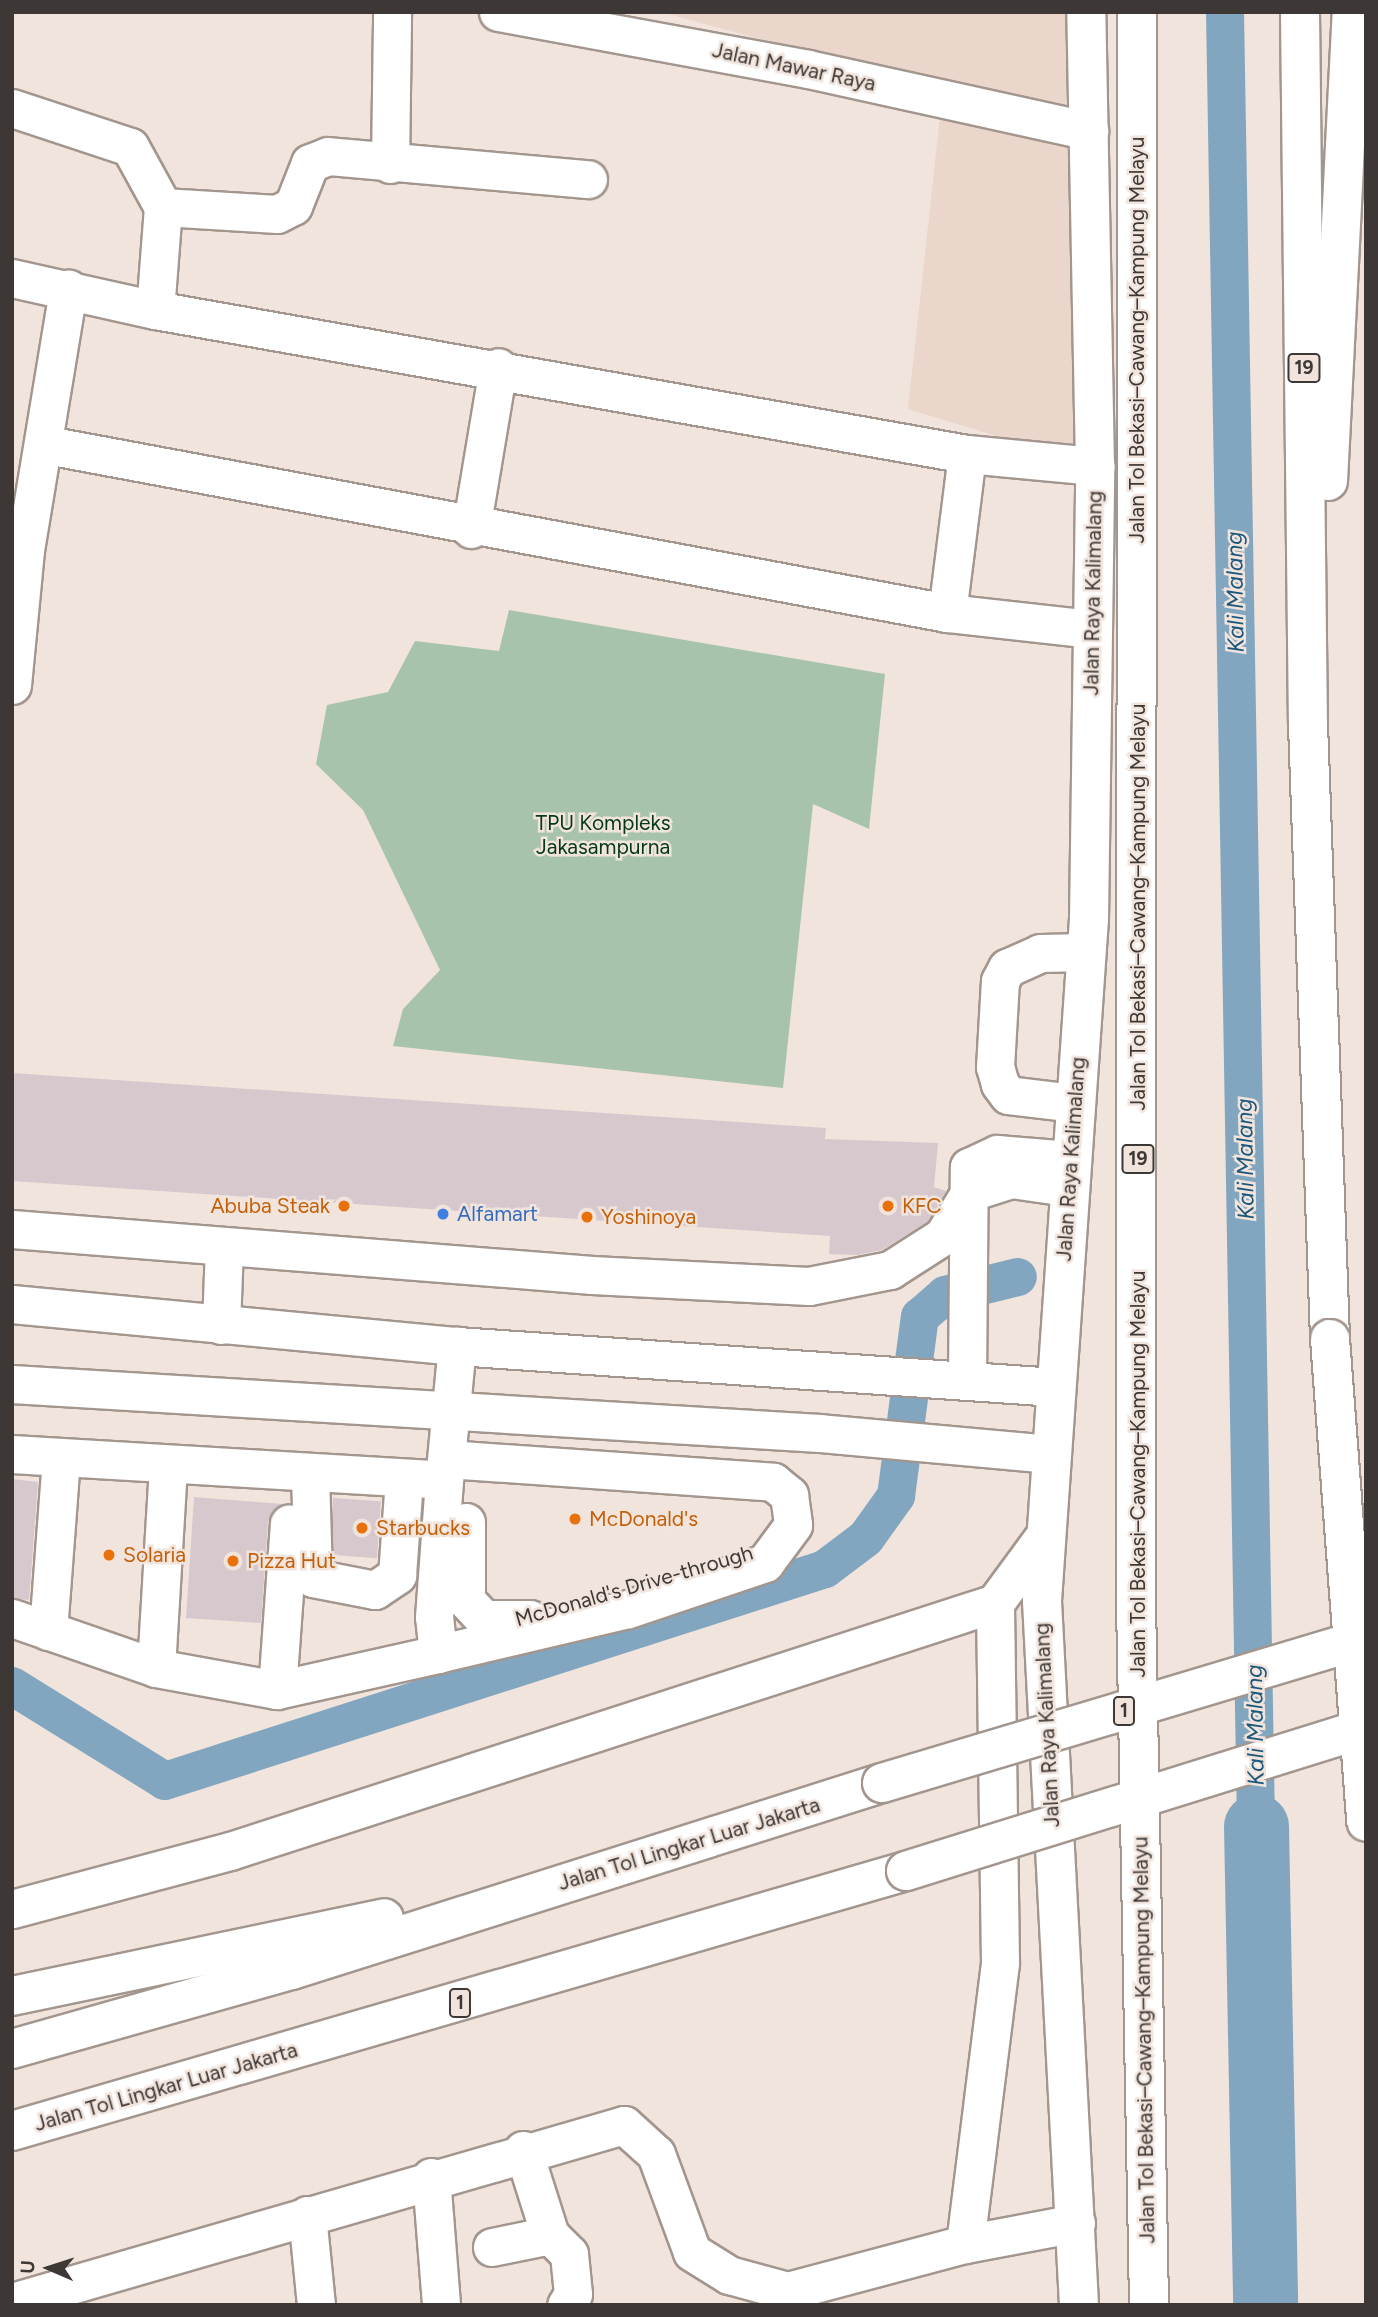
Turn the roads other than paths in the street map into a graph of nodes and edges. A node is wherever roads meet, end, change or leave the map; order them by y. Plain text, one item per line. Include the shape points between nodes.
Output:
1 (392, 12) edge
2 (498, 12) edge
3 (1086, 12) edge
4 (1137, 12) edge
5 (1300, 12) edge
6 (1352, 12) edge
7 (12, 107) edge
8 (1088, 131) junction
9 (390, 164) junction
10 (588, 179) dead end
11 (163, 206) junction
12 (12, 278) edge
13 (68, 289) junction
14 (155, 310) junction
15 (498, 367) junction
16 (47, 445) junction
17 (967, 454) junction
18 (1095, 466) junction
19 (471, 529) junction
20 (19, 549) edge
21 (947, 613) junction
22 (1092, 629) junction
23 (12, 685) edge
24 (1308, 724) junction
25 (1086, 952) junction
26 (1074, 1103) junction
27 (1069, 1173) junction
28 (970, 1192) junction
29 (12, 1229) edge
30 (224, 1248) junction
31 (12, 1304) edge
32 (221, 1325) junction
33 (457, 1346) junction
34 (963, 1370) junction
35 (12, 1384) edge
36 (1055, 1387) junction
37 (451, 1413) junction
38 (12, 1454) edge
39 (1051, 1454) junction
40 (61, 1459) junction
41 (454, 1467) junction
42 (167, 1468) junction
43 (302, 1474) junction
44 (404, 1479) junction
45 (1045, 1535) junction
46 (782, 1542) junction
47 (995, 1603) junction
48 (12, 1618) edge
49 (48, 1631) junction
50 (1366, 1638) edge
51 (438, 1654) junction
52 (156, 1668) junction
53 (277, 1690) junction
54 (1366, 1728) edge
55 (1366, 1822) edge
56 (594, 1873) junction
57 (12, 1909) edge
58 (12, 1996) edge
59 (12, 2049) edge
60 (12, 2131) edge
61 (523, 2150) junction
62 (425, 2179) junction
63 (307, 2215) junction
64 (1076, 2223) junction
65 (550, 2235) junction
66 (965, 2244) junction
67 (492, 2247) dead end
68 (12, 2302) edge
69 (316, 2305) edge
70 (431, 2305) edge
71 (441, 2305) edge
72 (566, 2305) edge
73 (1079, 2305) edge
74 (1149, 2305) edge

1 - 9 street
2 - 8 street, Jalan Mawar Raya via 808,69
3 - 8 main road, Jalan Raya Kalimalang
4 - 74 main road, Jalan Tol Bekasi–Cawang–Kampung Melayu / 19, bridge via 1136,1602
5 - 24 main road, 19
6 - 24 main road via 1339,345
7 - 11 street via 125,141
8 - 18 main road, Jalan Raya Kalimalang
9 - 10 street
9 - 11 street via 318,158 293,206 277,214
11 - 14 street
12 - 13 street
13 - 14 street
13 - 16 street
14 - 15 street
15 - 17 street
15 - 19 street
16 - 19 street
16 - 20 street
17 - 18 street
17 - 21 street
18 - 22 main road, Jalan Raya Kalimalang
19 - 21 street
20 - 23 street
21 - 22 street
22 - 25 main road, Jalan Raya Kalimalang
24 - 55 main road, 19, bridge via 1330,1339
25 - 26 main road, Jalan Raya Kalimalang
25 - 26 street via 1040,953 1007,968 1000,981 995,1067 1000,1084 1008,1095
26 - 27 main road, Jalan Raya Kalimalang
27 - 28 street via 1011,1180
27 - 36 main road, Jalan Raya Kalimalang
28 - 30 street via 943,1236 890,1270 810,1286
28 - 34 street
29 - 30 street
30 - 32 street
31 - 32 street
32 - 33 street
33 - 34 street via 876,1373
33 - 37 street
34 - 36 street
35 - 37 street
36 - 39 main road, Jalan Raya Kalimalang
37 - 39 street via 863,1436
37 - 41 street
38 - 40 street
39 - 45 main road, Jalan Raya Kalimalang
40 - 42 street
40 - 49 street
41 - 44 street
41 - 46 street via 773,1482 789,1495 793,1525
41 - 46 street, McDonald's Drive-through via 466,1600 495,1622 536,1618
41 - 51 street via 434,1617
42 - 43 street
42 - 52 street
43 - 44 street
43 - 44 street via 313,1578 375,1590 397,1575
43 - 53 street
45 - 47 street
45 - 64 main road, Jalan Raya Kalimalang via 1044,1672
46 - 51 street via 765,1563 628,1609
47 - 57 street via 230,1851
47 - 66 street via 1000,1963
48 - 49 street
49 - 52 street
50 - 56 main road, Jalan Tol Lingkar Luar Jakarta / 1, bridge
51 - 53 street
52 - 53 street
54 - 60 main road, Jalan Tol Lingkar Luar Jakarta / 1, bridge via 906,1871
56 - 58 main road
56 - 59 main road, Jalan Tol Lingkar Luar Jakarta / 1 via 292,1970
61 - 62 street
61 - 65 street
61 - 66 street via 624,2125 656,2154 692,2252 729,2275 788,2291
62 - 63 street
62 - 70 street
62 - 71 street
63 - 68 street
63 - 69 street
64 - 66 street
64 - 73 main road, Jalan Raya Kalimalang
65 - 67 street
65 - 72 street via 569,2254 573,2294

